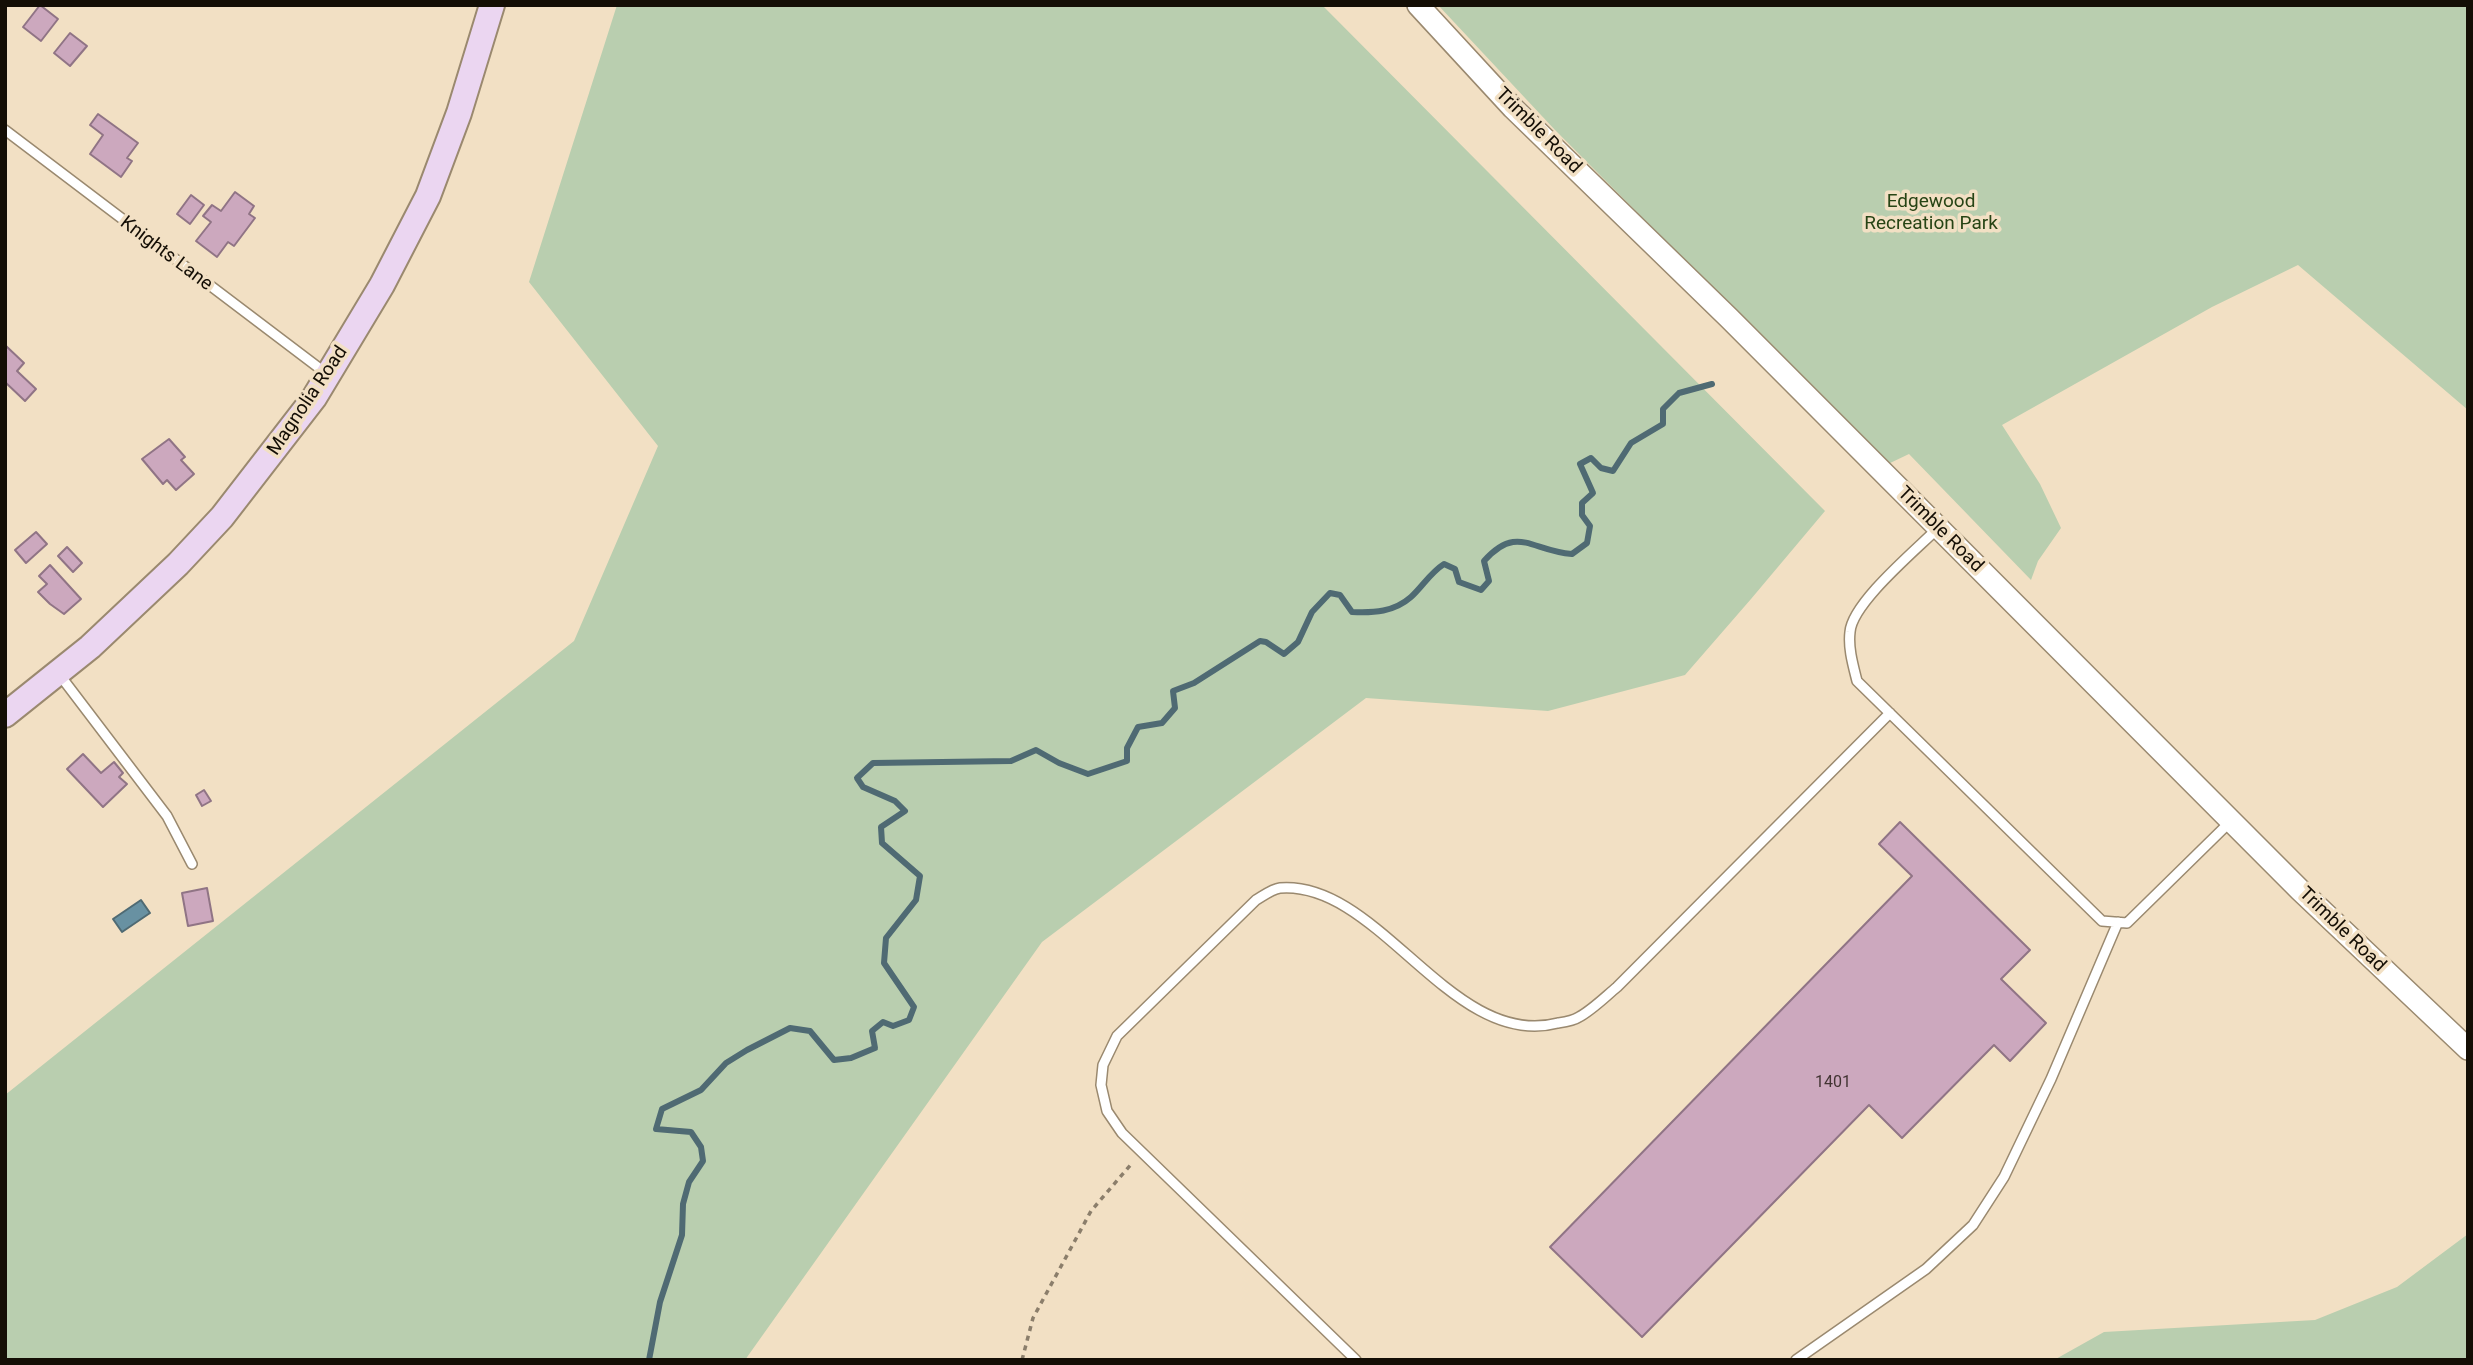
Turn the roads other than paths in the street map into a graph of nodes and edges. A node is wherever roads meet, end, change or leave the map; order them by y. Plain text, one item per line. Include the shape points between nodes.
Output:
1 (492, 5) edge
2 (1418, 5) edge
3 (5, 130) edge
4 (328, 375) junction
5 (1938, 528) junction
6 (58, 673) junction
7 (1890, 713) junction
8 (5, 715) edge
9 (2231, 821) junction
10 (192, 864) dead end
11 (2118, 922) junction
12 (2468, 1049) edge
13 (1356, 1360) edge
14 (1796, 1360) edge

1 - 4 main road, Magnolia Road via 428,196
2 - 5 street, Trimble Road via 1513,108
3 - 4 lane, Knights Lane
4 - 6 main road, Magnolia Road via 278,447 213,527 153,589
5 - 7 lane via 1865,600 1850,629 1857,681
5 - 9 street, Trimble Road
6 - 8 main road, Magnolia Road
6 - 10 lane via 167,816
7 - 11 lane via 2102,921
7 - 13 lane via 1617,987 1578,1018 1546,1027 1514,1026 1479,1011 1357,915 1319,892 1278,888 1256,900 1118,1036 1102,1065 1101,1085 1107,1111 1122,1133
9 - 11 lane via 2142,910 2127,923
9 - 12 street, Trimble Road
11 - 14 lane via 2051,1079 2004,1177 1973,1225 1926,1269

